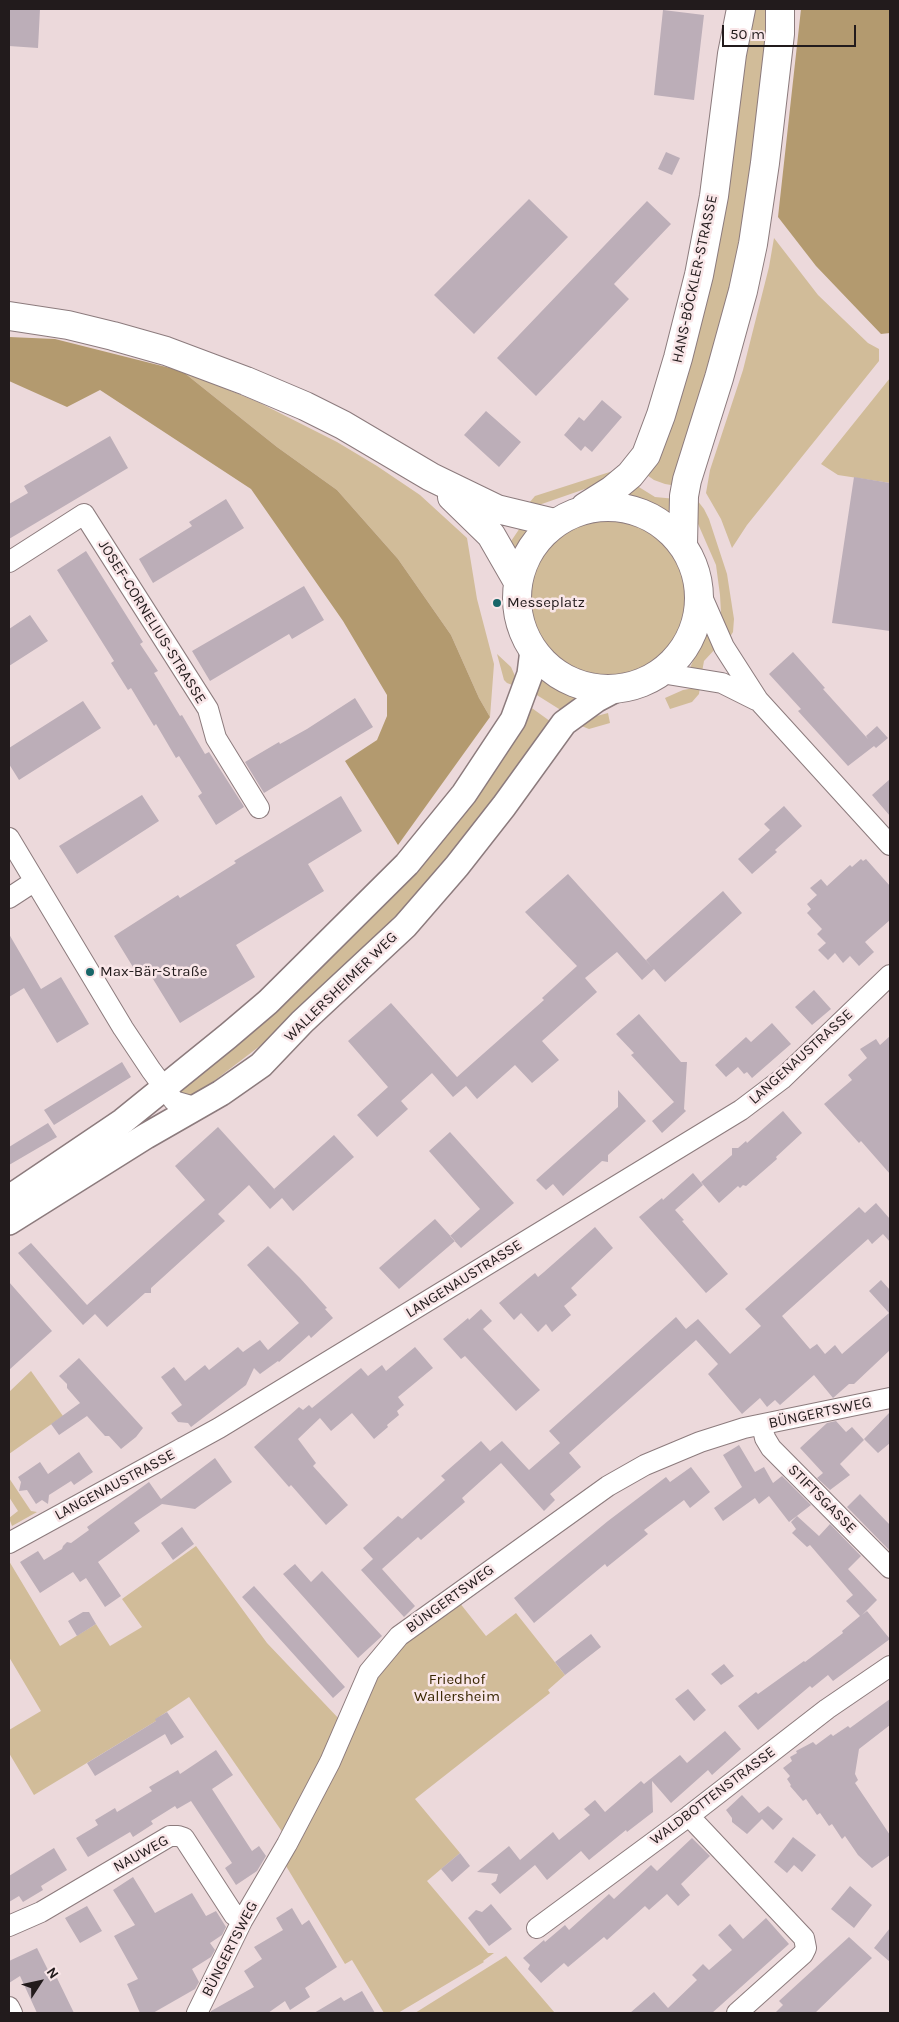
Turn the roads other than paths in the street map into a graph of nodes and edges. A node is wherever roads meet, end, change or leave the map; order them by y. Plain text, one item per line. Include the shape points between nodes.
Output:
1 (741, 9) edge
2 (780, 9) edge
3 (9, 316) edge
4 (430, 477) junction
5 (566, 517) junction
6 (683, 545) junction
7 (9, 562) edge
8 (518, 582) junction
9 (699, 590) junction
10 (534, 650) junction
11 (661, 673) junction
12 (616, 689) junction
13 (758, 700) junction
14 (260, 808) dead end
15 (9, 838) edge
16 (890, 845) edge
17 (35, 881) junction
18 (9, 898) edge
19 (890, 975) edge
20 (165, 1088) junction
21 (195, 1107) junction
22 (9, 1198) edge
23 (9, 1222) edge
24 (890, 1398) edge
25 (762, 1425) junction
26 (9, 1543) edge
27 (890, 1568) edge
28 (890, 1666) edge
29 (689, 1816) junction
30 (242, 1922) junction
31 (9, 1926) edge
32 (537, 1928) dead end
33 (9, 2007) edge
34 (12, 2013) edge
35 (197, 2013) edge
36 (737, 2013) edge

1 - 5 main road, HANS-BÖCKLER-STRASSE via 699,275 661,415 646,455 630,475 612,490
2 - 6 main road via 766,154 752,244 743,291 687,480
3 - 4 main road via 113,336 166,351 246,381 343,425
4 - 5 main road via 497,509
4 - 8 main road via 491,535
5 - 6 main road, WALLERSHEIMER WEG via 606,506 636,510 662,524
5 - 8 main road, WALLERSHEIMER WEG via 538,539
6 - 9 main road, WALLERSHEIMER WEG via 694,566
7 - 14 street, JOSEF-CORNELIUS-STRASSE via 84,514 208,709 216,738
8 - 10 main road, WALLERSHEIMER WEG via 519,618
9 - 11 main road, WALLERSHEIMER WEG via 698,614 691,636
9 - 13 street via 724,647
10 - 12 main road, WALLERSHEIMER WEG via 550,668 570,681 593,688
10 - 20 street via 530,674 513,720 464,794 407,864 268,1002
11 - 12 main road, WALLERSHEIMER WEG via 640,684
11 - 13 street via 722,684
12 - 21 street, WALLERSHEIMER WEG via 564,723 504,806 405,926 261,1065
13 - 16 street
15 - 17 street
17 - 18 street
17 - 20 street via 130,1039
19 - 26 street, LANGENAUSTRASSE via 782,1079 741,1110 219,1428
20 - 21 street via 174,1101
20 - 22 street via 86,1147
21 - 23 street, WALLERSHEIMER WEG
24 - 25 street, BÜNGERTSWEG
25 - 27 street, STIFTSGASSE via 771,1448
25 - 30 street, BÜNGERTSWEG via 700,1442 630,1472 399,1636 369,1672 330,1762
28 - 29 street, WALDBOTTENSTRASSE via 827,1709
29 - 32 street, WALDBOTTENSTRASSE
29 - 36 street via 804,1938 806,1948 803,1954
30 - 31 street, NAUWEG via 234,1915 184,1838 170,1836 41,1912
30 - 35 street, BÜNGERTSWEG
33 - 34 street

